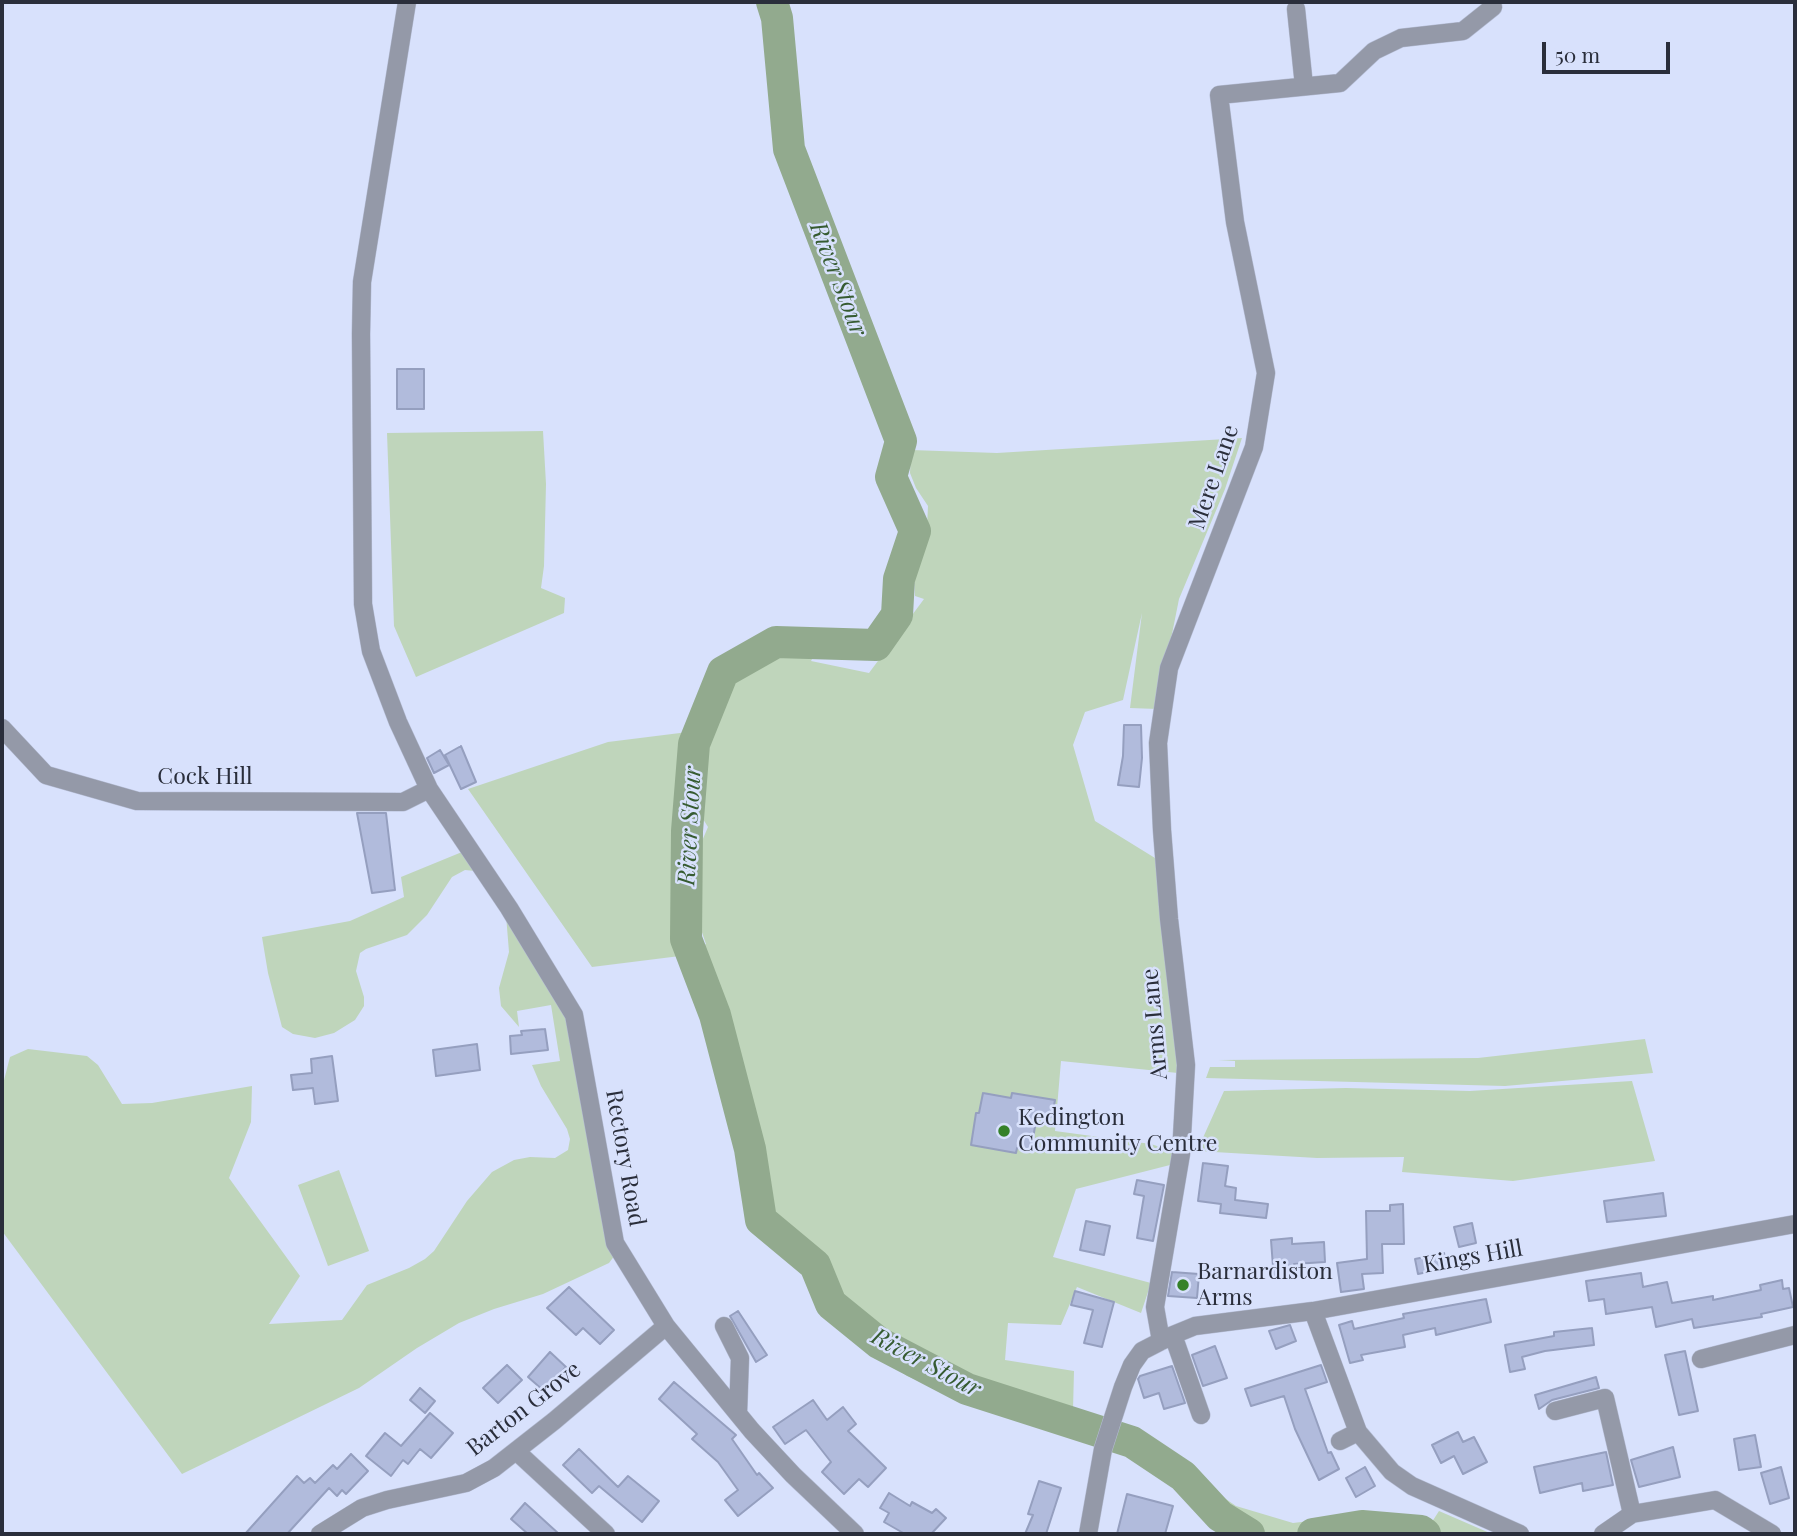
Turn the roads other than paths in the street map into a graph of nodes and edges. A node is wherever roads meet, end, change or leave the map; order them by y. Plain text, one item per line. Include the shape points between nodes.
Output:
1 (407, 2) edge
2 (1493, 7) dead end
3 (1296, 9) dead end
4 (1304, 86) junction
5 (2, 728) edge
6 (1158, 743) joint
7 (429, 789) junction
8 (1795, 1224) edge
9 (1313, 1311) junction
10 (666, 1326) junction
11 (724, 1326) dead end
12 (1795, 1335) edge
13 (1167, 1338) junction
14 (1700, 1359) dead end
15 (1555, 1410) dead end
16 (738, 1414) junction
17 (1201, 1415) dead end
18 (1358, 1432) junction
19 (1340, 1441) dead end
20 (516, 1451) junction
21 (1632, 1514) junction
22 (320, 1534) edge
23 (606, 1534) edge
24 (855, 1534) edge
25 (1088, 1534) edge
26 (1520, 1534) edge
27 (1602, 1534) edge
28 (1772, 1534) edge

1 - 7 street, Rectory Road via 362,282 363,604 371,651
2 - 4 street via 1463,31 1401,38 1374,51 1340,83
3 - 4 street
4 - 6 street, Mere Lane via 1220,95 1235,222 1266,373 1254,447 1169,668
5 - 7 street, Cock Hill via 46,775 137,801 403,802
6 - 13 street, Arms Lane via 1165,868 1184,1042 1179,1084 1181,1154 1155,1307
7 - 10 street, Rectory Road via 574,1014 615,1243
8 - 9 street, Kings Hill
9 - 13 street, Kings Hill via 1195,1326
9 - 18 street
10 - 16 street, Rectory Road
10 - 20 street, Barton Grove
11 - 16 street via 740,1358
12 - 14 street
13 - 17 street, Arms Lane
13 - 25 street via 1142,1351 1132,1365 1111,1418
15 - 21 street via 1605,1398
16 - 24 street, Rectory Road
18 - 19 street
18 - 26 street via 1392,1472 1412,1486
20 - 22 street, Barton Grove via 466,1483 362,1508
20 - 23 street
21 - 27 street
21 - 28 street via 1715,1500

